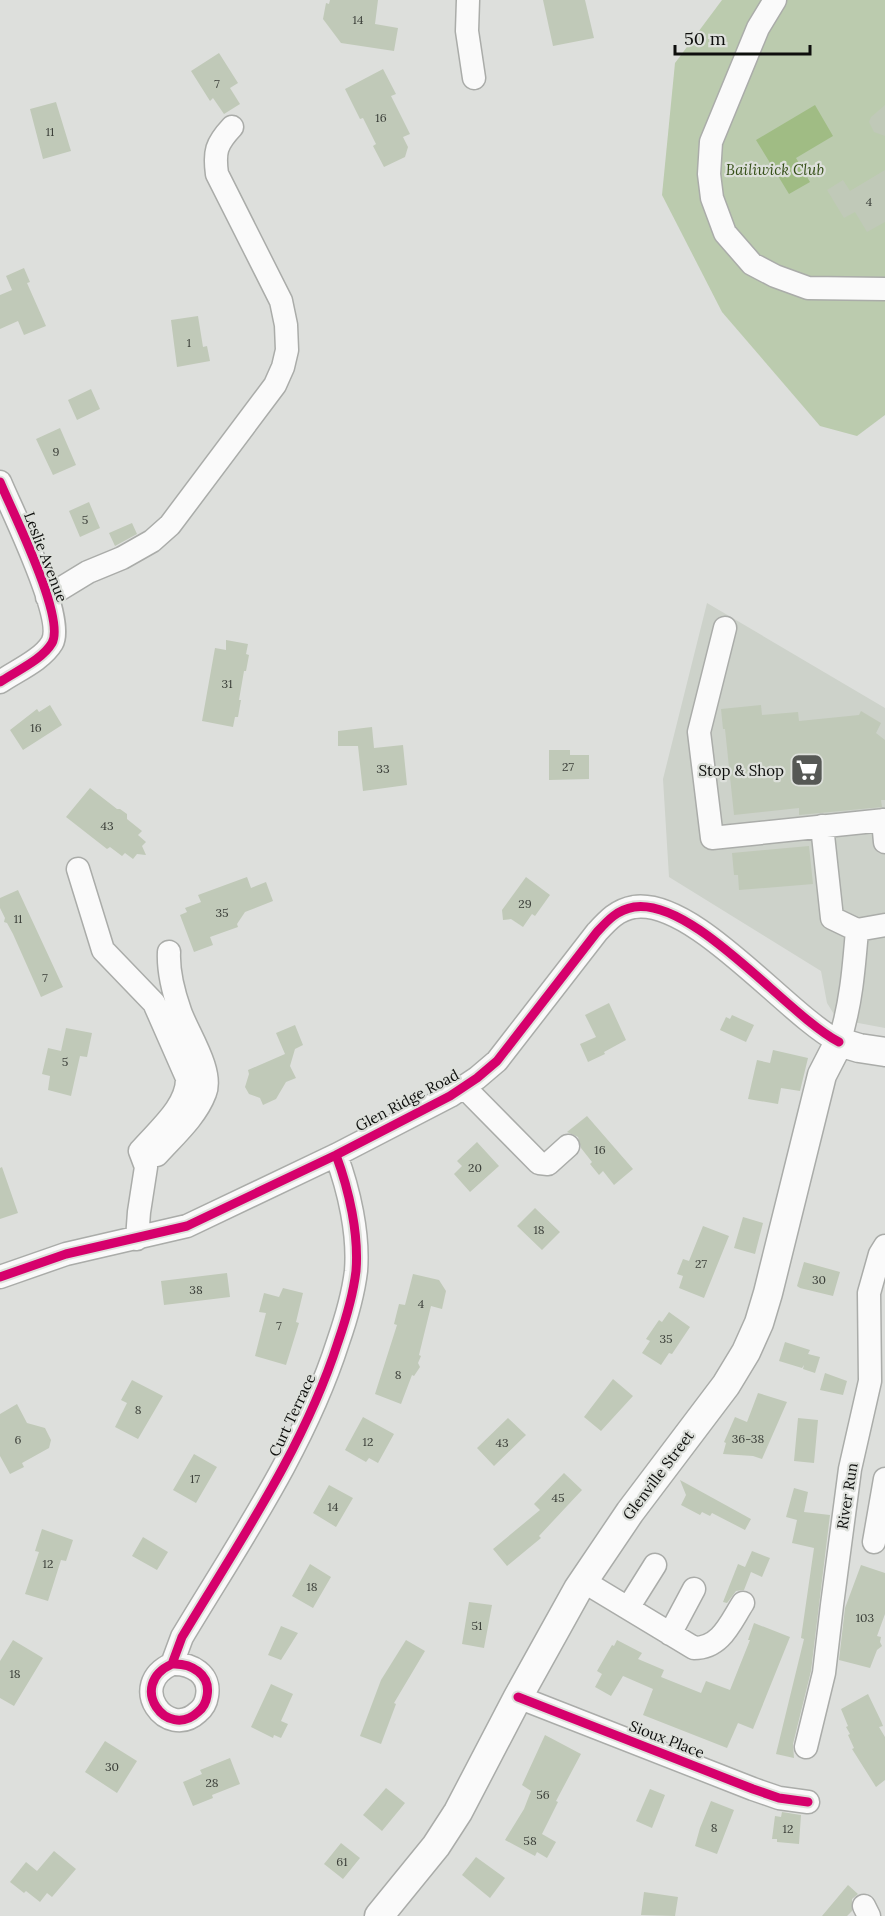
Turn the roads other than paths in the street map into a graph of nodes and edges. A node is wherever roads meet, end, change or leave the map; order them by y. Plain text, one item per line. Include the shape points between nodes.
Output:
1 (468, 0) edge
2 (775, 0) edge
3 (474, 78) dead end
4 (232, 127) dead end
5 (885, 289) edge
6 (0, 482) edge
7 (47, 597) junction
8 (725, 628) dead end
9 (0, 682) edge
10 (884, 820) edge
11 (822, 826) junction
12 (885, 842) edge
13 (78, 869) dead end
14 (885, 925) edge
15 (857, 930) junction
16 (169, 952) dead end
17 (838, 1042) junction
18 (885, 1052) edge
19 (464, 1087) junction
20 (568, 1146) dead end
21 (336, 1155) junction
22 (146, 1167) junction
23 (137, 1239) junction
24 (885, 1246) edge
25 (0, 1277) edge
26 (885, 1479) edge
27 (874, 1542) dead end
28 (655, 1565) dead end
29 (583, 1581) junction
30 (694, 1589) dead end
31 (743, 1603) dead end
32 (628, 1608) junction
33 (670, 1634) junction
34 (172, 1664) dead end
35 (518, 1697) junction
36 (806, 1747) dead end
37 (808, 1802) dead end
38 (379, 1916) edge

1 - 3 street via 467,31
2 - 5 street via 758,28 711,142 712,198 725,233 752,264 808,288
4 - 7 street via 217,147 218,174 281,301 287,350 283,367 275,385 170,525 152,541
6 - 7 street, Leslie Avenue
7 - 9 street, Leslie Avenue via 54,622 51,645
8 - 11 street via 699,732 711,838
10 - 11 street
10 - 12 street
11 - 15 street via 832,918
13 - 22 street via 103,950 154,1003 187,1078 188,1090 183,1101 140,1151
14 - 15 street
15 - 17 street via 854,972
16 - 22 street via 168,969 180,1012 204,1064 207,1091 197,1110
17 - 18 main road
17 - 19 street, Glen Ridge Road via 680,918 654,907 637,907 612,916 497,1061
17 - 29 main road, Glenville Street via 822,1075 781,1249 746,1352
19 - 20 street via 539,1163 548,1164
19 - 21 street, Glen Ridge Road
21 - 23 street, Glen Ridge Road via 198,1221
21 - 34 street, Curt Terrace via 350,1208 356,1254 351,1301 332,1363 289,1457 182,1637
22 - 23 street
23 - 25 street, Glen Ridge Road via 66,1254
24 - 36 street, River Run via 869,1293 870,1381 850,1469 824,1673
26 - 27 street
28 - 32 street
29 - 32 street
29 - 35 main road, Glenville Street
30 - 33 street
31 - 33 street via 720,1638 707,1648 694,1648
32 - 33 street
35 - 37 street, Sioux Place via 753,1789
35 - 38 main road, Glenville Street via 458,1812 436,1846

